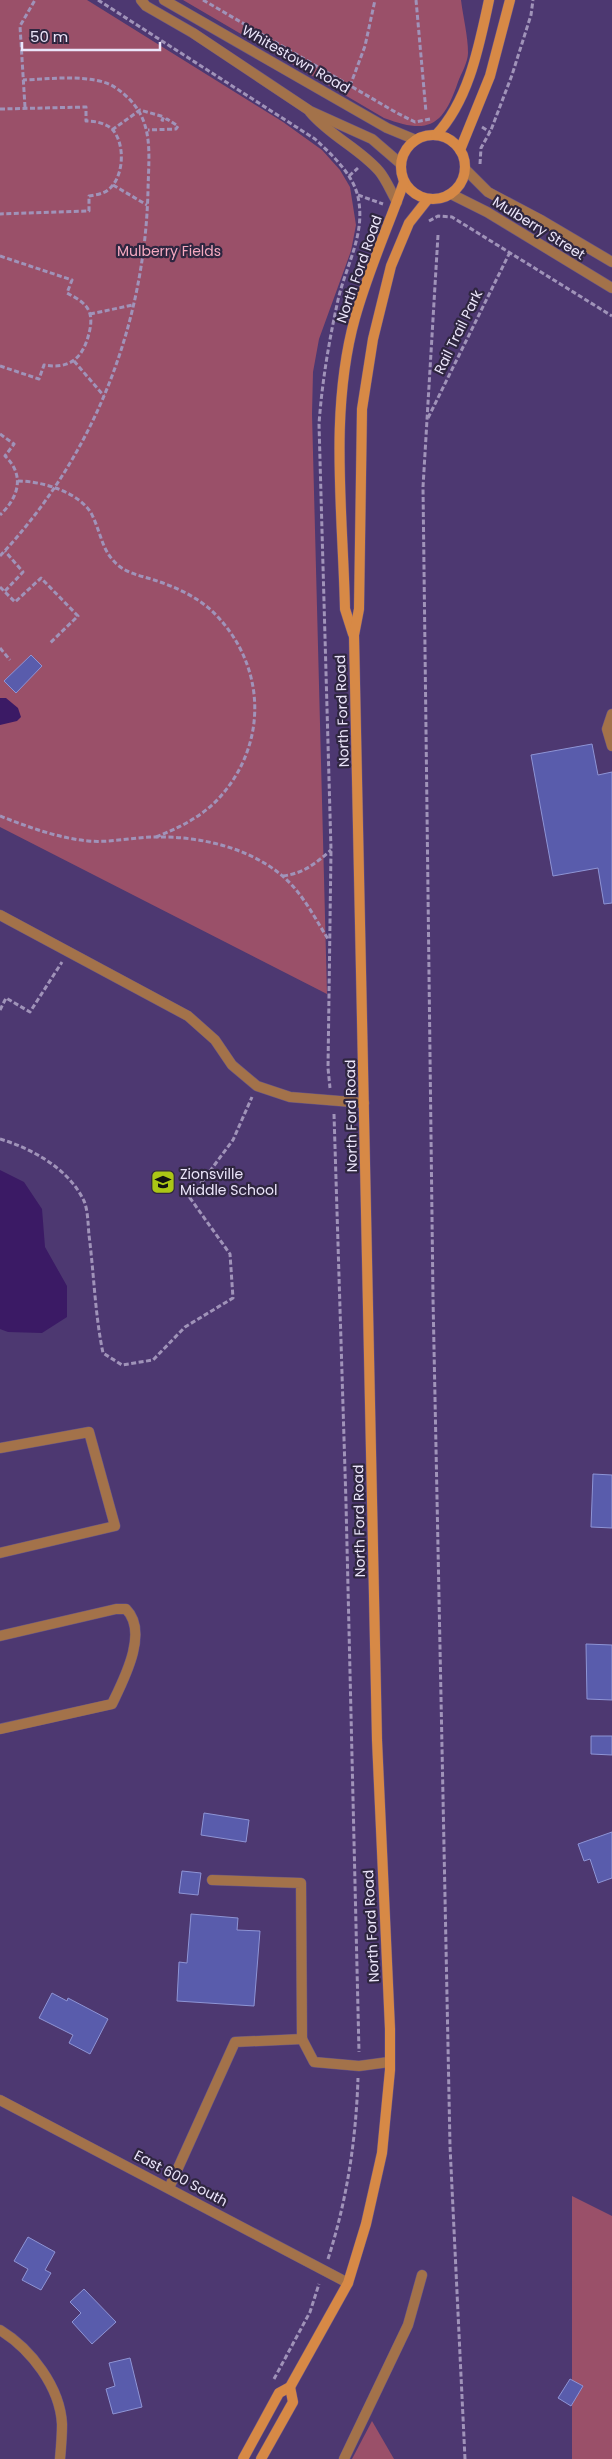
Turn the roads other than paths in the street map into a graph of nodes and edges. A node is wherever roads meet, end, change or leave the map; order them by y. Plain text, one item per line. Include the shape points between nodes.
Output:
1 (141, 0) edge
2 (164, 0) edge
3 (490, 0) edge
4 (510, 0) edge
5 (310, 111) junction
6 (436, 135) junction
7 (416, 140) junction
8 (460, 150) junction
9 (401, 164) junction
10 (465, 169) junction
11 (404, 182) junction
12 (451, 194) junction
13 (428, 199) junction
14 (397, 202) junction
15 (612, 262) edge
16 (612, 288) edge
17 (354, 635) junction
18 (612, 714) edge
19 (612, 746) edge
20 (0, 915) edge
21 (364, 1103) junction
22 (0, 1448) edge
23 (0, 1553) edge
24 (0, 1636) edge
25 (0, 1729) edge
26 (212, 1880) dead end
27 (302, 2039) junction
28 (389, 2062) junction
29 (0, 2100) edge
30 (169, 2188) junction
31 (422, 2275) dead end
32 (348, 2282) junction
33 (0, 2330) edge
34 (290, 2387) junction
35 (60, 2459) edge
36 (243, 2459) edge
37 (261, 2459) edge
38 (344, 2459) edge

1 - 5 street
2 - 7 street, Whitestown Road via 386,128
3 - 6 main road via 460,100
4 - 8 main road via 490,76
5 - 9 street via 372,139
5 - 14 street via 323,128 380,172
6 - 7 main road
6 - 8 main road via 445,137
7 - 9 main road via 408,146
8 - 10 main road
9 - 11 main road
10 - 12 main road via 463,178
10 - 15 street, Mulberry Street via 488,192
11 - 13 main road via 410,190
11 - 14 main road, North Ford Road
12 - 13 main road
12 - 16 street, Mulberry Street via 487,212
13 - 17 main road, North Ford Road via 409,223 391,266 372,348 362,409 359,609
14 - 17 main road, North Ford Road via 354,318 344,377 339,449 346,609
17 - 21 main road, North Ford Road
18 - 19 street via 607,729
20 - 21 street via 188,1016 215,1040 232,1065 257,1086 290,1097
21 - 28 main road, North Ford Road via 378,1740
22 - 23 street via 89,1432 115,1526
24 - 25 street via 116,1609 126,1609 133,1617 136,1629 127,1672 112,1704
26 - 27 street via 301,1883
27 - 28 street via 314,2062 358,2066
27 - 30 street via 235,2042
28 - 32 main road, North Ford Road via 382,2153 366,2224
29 - 30 street, East 600 South
30 - 32 street, East 600 South
31 - 38 street via 408,2325
32 - 34 main road, North Ford Road
33 - 35 street via 31,2356 53,2389 62,2423
34 - 36 main road, North Ford Road via 279,2393
34 - 37 main road, North Ford Road via 293,2402

